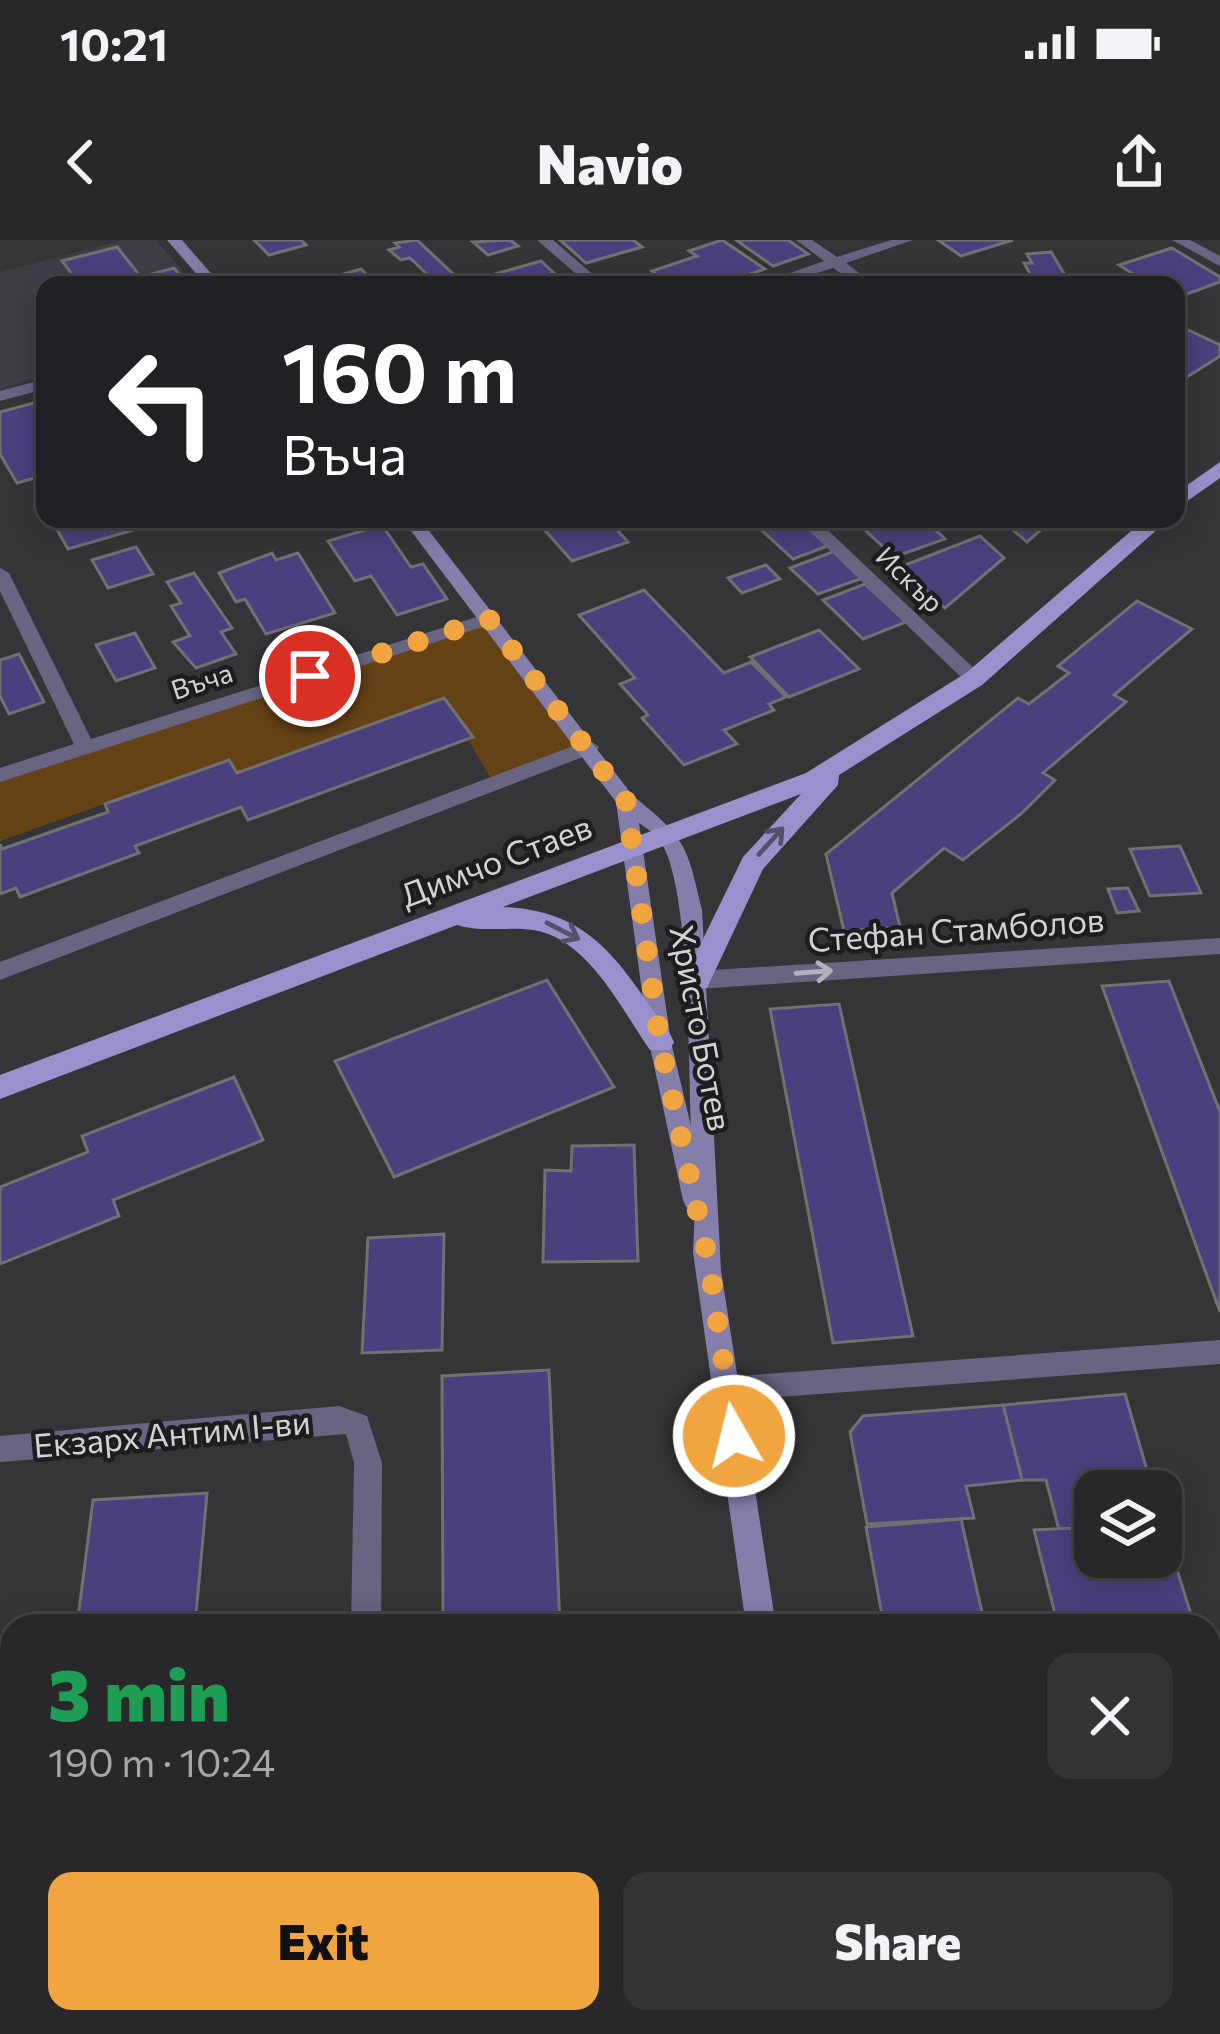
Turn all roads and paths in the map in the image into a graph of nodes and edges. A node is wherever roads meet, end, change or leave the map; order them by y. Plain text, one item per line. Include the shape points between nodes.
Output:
1 (174, 240) edge
2 (544, 240) edge
3 (803, 240) edge
4 (906, 240) edge
5 (1179, 240) edge
6 (834, 262) junction
7 (1220, 262) edge
8 (206, 276) edge
9 (587, 276) edge
10 (791, 276) edge
11 (855, 276) edge
12 (36, 386) edge
13 (0, 396) edge
14 (1220, 468) edge
15 (1185, 490) edge
16 (418, 528) edge
17 (815, 528) edge
18 (1147, 528) edge
19 (0, 573) edge
20 (489, 619) junction
21 (974, 679) junction
22 (589, 747) junction
23 (86, 748) junction
24 (845, 761) junction
25 (0, 775) edge
26 (626, 801) junction
27 (668, 835) junction
28 (632, 849) junction
29 (448, 918) junction
30 (1220, 946) edge
31 (0, 971) edge
32 (697, 980) junction
33 (660, 1042) junction
34 (0, 1087) edge
35 (710, 1268) junction
36 (1220, 1352) edge
37 (727, 1389) junction
38 (0, 1449) edge
39 (366, 1614) edge
40 (759, 1614) edge

1 - 8 street
2 - 9 street
3 - 6 street
4 - 6 street
5 - 7 street
6 - 10 street
6 - 11 street
12 - 13 street
14 - 15 main road
16 - 20 street, Христо Ботев
17 - 21 street, Искър
18 - 21 main road, Димчо Стаев
19 - 23 street
20 - 22 street, Христо Ботев
20 - 23 street, Въча
21 - 24 main road, Димчо Стаев
22 - 26 street, Христо Ботев
22 - 31 street
23 - 25 street, Въча
24 - 27 main road, Димчо Стаев
32 -> 24 main road via 752,864
26 - 27 street, Христо Ботев
26 - 28 street, Христо Ботев
27 - 28 main road, Димчо Стаев
27 - 32 street, Христо Ботев via 686,885
28 - 29 main road, Димчо Стаев
28 - 33 street, Христо Ботев
29 -> 33 main road via 524,918 568,931
29 - 34 main road, Димчо Стаев
32 -> 30 street, Стефан Стамболов
32 - 35 street, Христо Ботев
33 - 35 street, Христо Ботев
35 - 37 street, Христо Ботев
36 - 37 street
37 - 40 street, Христо Ботев
38 - 39 street, Екзарх Антим I-ви via 339,1419 357,1425 368,1463

